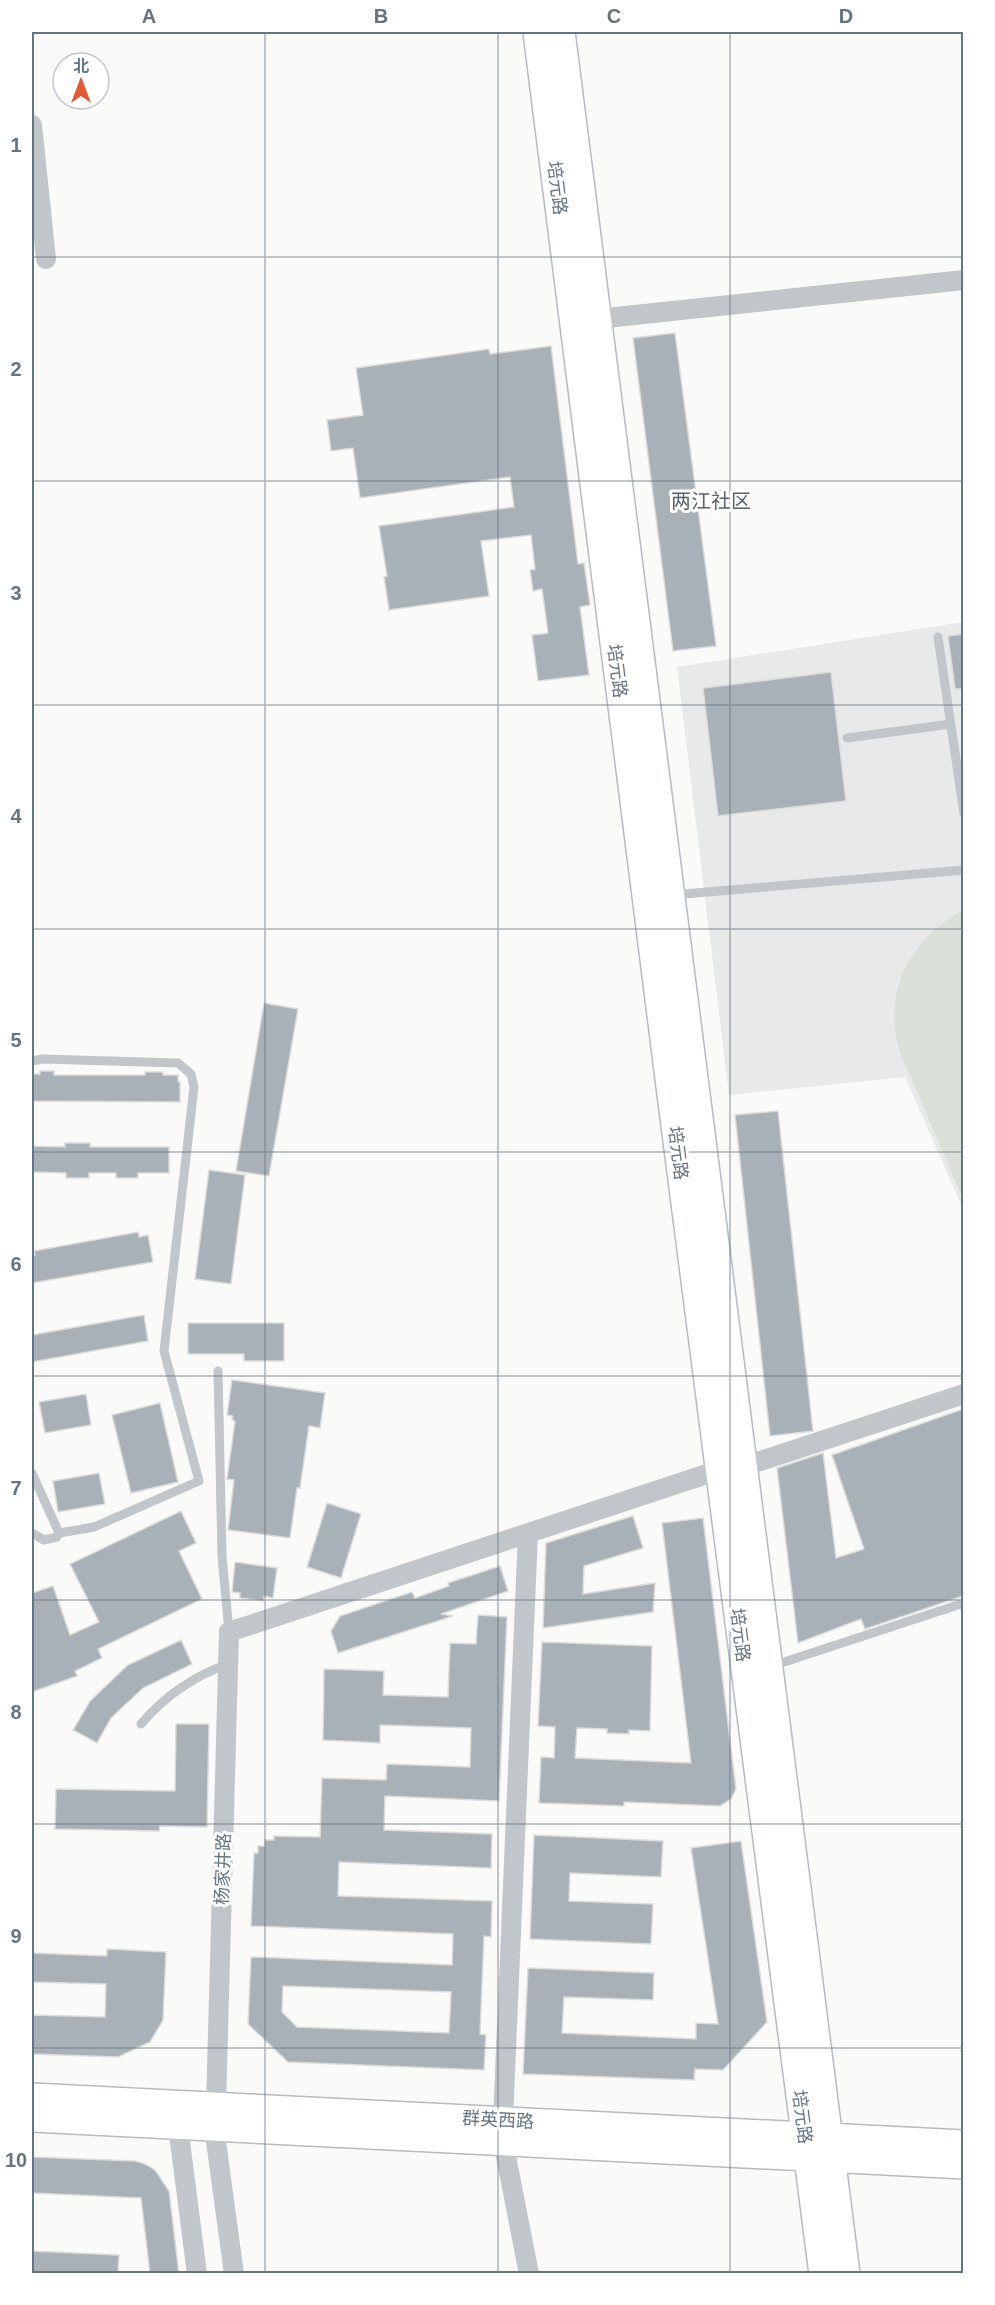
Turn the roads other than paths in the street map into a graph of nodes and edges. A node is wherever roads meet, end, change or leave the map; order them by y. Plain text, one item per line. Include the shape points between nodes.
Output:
1 (537, 32) edge
2 (561, 32) edge
3 (32, 125) edge
4 (46, 259) dead end
5 (963, 279) edge
6 (597, 319) junction
7 (938, 637) dead end
8 (951, 724) junction
9 (847, 738) dead end
10 (963, 814) edge
11 (963, 870) edge
12 (669, 895) junction
13 (32, 1061) edge
14 (219, 1371) dead end
15 (963, 1394) edge
16 (730, 1468) junction
17 (32, 1473) edge
18 (32, 1533) edge
19 (59, 1533) junction
20 (528, 1533) junction
21 (963, 1603) edge
22 (229, 1632) junction
23 (228, 1664) junction
24 (768, 1668) junction
25 (141, 1724) dead end
26 (32, 2097) edge
27 (215, 2117) junction
28 (32, 2118) edge
29 (178, 2126) junction
30 (503, 2130) junction
31 (963, 2144) edge
32 (818, 2147) junction
33 (963, 2165) edge
34 (198, 2274) edge
35 (234, 2274) edge
36 (530, 2274) edge
37 (823, 2274) edge
38 (846, 2274) edge

1 - 16 main road, 培元路
2 - 6 main road, 培元路
3 - 4 street
5 - 6 street
6 - 12 main road, 培元路
7 - 8 lane
8 - 9 lane
8 - 10 lane
11 - 12 lane
12 - 16 main road, 培元路
13 - 19 lane via 178,1063 191,1074 194,1087 164,1351 199,1481 94,1527
14 - 22 lane via 222,1556
15 - 16 street
16 - 20 street
16 - 24 main road, 培元路
16 - 32 main road, 培元路
17 - 19 lane
18 - 19 lane via 44,1540
20 - 22 street
20 - 30 street
21 - 24 lane
22 - 23 street, 杨家井路
23 - 25 lane via 191,1681 158,1704
23 - 27 street, 杨家井路
24 - 32 main road, 培元路
26 - 27 main road, 群英西路
27 - 29 main road, 群英西路
27 - 30 main road, 群英西路
27 - 35 street, 杨家井路
28 - 29 main road, 群英西路
29 - 34 street
30 - 32 main road, 群英西路
30 - 36 street
31 - 32 main road, 群英西路
32 - 33 main road, 群英西路
32 - 37 main road, 培元路
32 - 38 main road, 培元路

